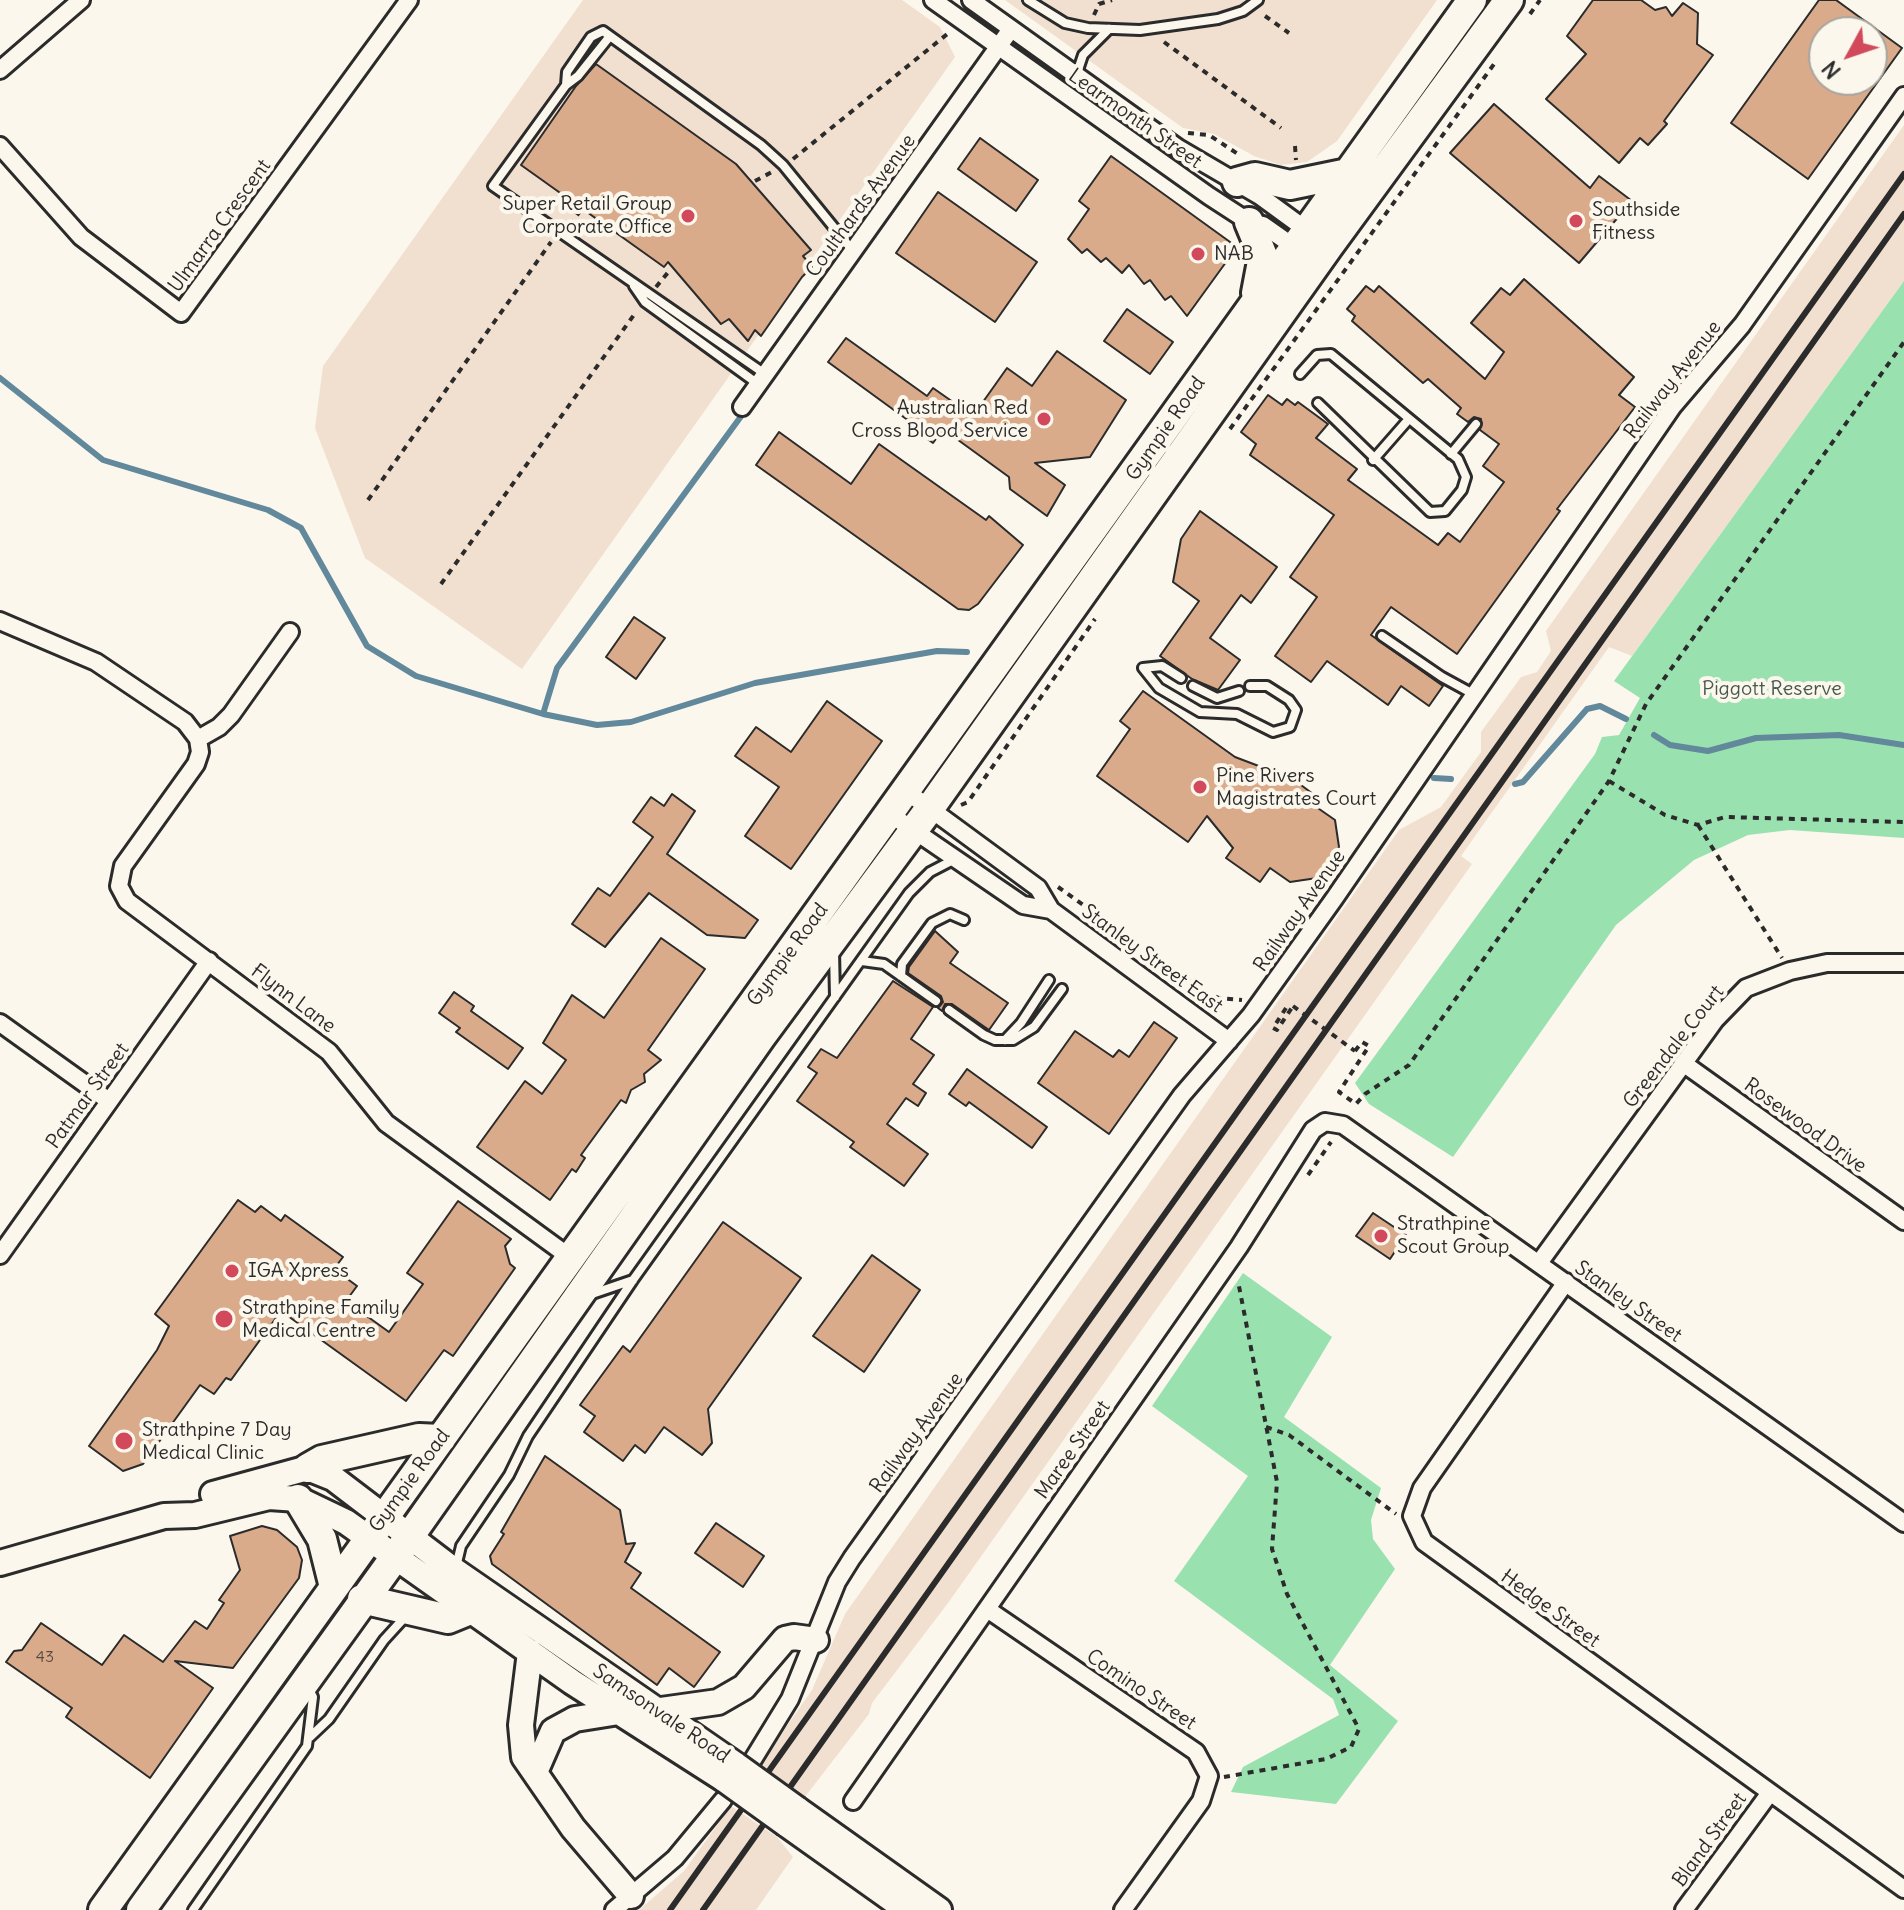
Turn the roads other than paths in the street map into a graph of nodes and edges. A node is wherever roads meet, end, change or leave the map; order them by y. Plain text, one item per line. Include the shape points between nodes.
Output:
1 (81, 0) edge
2 (409, 0) edge
3 (933, 0) edge
4 (971, 0) edge
5 (1028, 0) edge
6 (1258, 0) edge
7 (1472, 0) edge
8 (1509, 0) edge
9 (1011, 29) junction
10 (1109, 29) junction
11 (610, 36) junction
12 (999, 47) junction
13 (0, 70) edge
14 (1083, 80) junction
15 (566, 85) junction
16 (1904, 96) edge
17 (1077, 102) junction
18 (0, 146) edge
19 (1244, 172) junction
20 (1348, 173) junction
21 (1249, 222) junction
22 (1312, 247) junction
23 (853, 251) junction
24 (633, 286) junction
25 (1257, 302) junction
26 (1300, 374) dead end
27 (762, 379) junction
28 (1318, 403) dead end
29 (742, 407) dead end
30 (1408, 420) junction
31 (1476, 424) dead end
32 (1451, 454) junction
33 (1373, 460) junction
34 (0, 621) edge
35 (290, 632) dead end
36 (1382, 636) dead end
37 (1181, 678) dead end
38 (1193, 686) dead end
39 (1250, 686) dead end
40 (1239, 691) dead end
41 (1476, 695) junction
42 (198, 739) junction
43 (898, 803) junction
44 (922, 819) junction
45 (958, 858) junction
46 (1051, 910) junction
47 (964, 920) dead end
48 (832, 942) junction
49 (209, 961) junction
50 (862, 961) junction
51 (1904, 963) edge
52 (901, 976) junction
53 (1049, 980) dead end
54 (1062, 989) dead end
55 (835, 999) junction
56 (936, 1001) dead end
57 (949, 1010) dead end
58 (0, 1023) edge
59 (1005, 1041) junction
60 (1229, 1041) junction
61 (1683, 1063) junction
62 (109, 1101) junction
63 (1325, 1122) joint
64 (1904, 1221) edge
65 (0, 1255) edge
66 (571, 1258) junction
67 (1539, 1263) junction
68 (633, 1280) junction
69 (1566, 1282) junction
70 (578, 1299) junction
71 (441, 1439) junction
72 (308, 1468) junction
73 (298, 1499) junction
74 (164, 1516) junction
75 (1904, 1523) edge
76 (377, 1527) junction
77 (402, 1546) junction
78 (0, 1563) edge
79 (455, 1571) junction
80 (334, 1587) junction
81 (362, 1599) junction
82 (987, 1609) junction
83 (408, 1610) junction
84 (470, 1610) junction
85 (816, 1640) junction
86 (530, 1652) junction
87 (304, 1681) junction
88 (654, 1711) junction
89 (619, 1712) junction
90 (309, 1738) junction
91 (536, 1770) junction
92 (734, 1777) junction
93 (1769, 1794) junction
94 (853, 1801) dead end
95 (792, 1816) junction
96 (1904, 1889) edge
97 (623, 1903) edge
98 (103, 1910) edge
99 (141, 1910) edge
100 (193, 1910) edge
101 (907, 1910) edge
102 (939, 1910) edge
103 (1123, 1910) edge
104 (1684, 1910) edge

1 - 13 street
2 - 18 street, Ulmarra Crescent via 181,313 81,237
3 - 12 street, Learmonth Street
4 - 9 street, Learmonth Street
5 - 10 lane via 1065,23
6 - 10 lane via 1218,19
7 - 20 highway, Gympie Road
8 - 22 highway, Gympie Road
9 - 12 street, Coulthards Avenue
9 - 14 street, Learmonth Street
10 - 14 lane via 1083,55
11 - 15 lane
11 - 15 lane via 597,31 591,37 567,72
11 - 23 lane via 761,145
12 - 17 street, Learmonth Street
12 - 23 street, Coulthards Avenue
14 - 17 street
14 - 19 street, Learmonth Street via 1178,148
15 - 24 lane via 493,186
16 - 41 street, Railway Avenue via 1742,325 1673,406
17 - 21 street, Learmonth Street
19 - 20 highway via 1290,185
19 - 22 street, Learmonth Street
20 - 22 highway, Gympie Road
21 - 22 street, Learmonth Street
21 - 25 highway via 1263,256
22 - 25 highway, Gympie Road
22 - 44 highway, Gympie Road
23 - 27 street, Coulthards Avenue
24 - 27 lane via 652,294
24 - 27 lane via 645,302
25 - 43 highway, Gympie Road
26 - 30 lane via 1317,355 1331,354
27 - 29 street, Coulthards Avenue
28 - 33 lane
30 - 32 lane
30 - 33 lane
31 - 32 lane
32 - 33 lane via 1466,477 1440,514 1430,512
34 - 42 street via 96,662 185,722
35 - 42 street via 231,715
36 - 41 lane
37 - 39 lane via 1162,666 1143,668 1159,688 1200,712 1237,714 1273,732 1290,727 1296,710 1289,700 1267,686
38 - 40 lane via 1217,698
41 - 60 street, Railway Avenue
42 - 49 street, Flynn Lane via 196,764 123,866 119,886 127,901
43 - 44 street, Stanley Street East
43 - 44 street, Stanley Street East
43 - 66 highway, Gympie Road
44 - 45 street, Stanley Street East
44 - 46 street, Stanley Street East via 1038,888
44 - 48 highway, Gympie Road
45 - 46 street, Stanley Street East via 1023,905
45 - 50 lane via 918,882
46 - 60 street, Stanley Street East
47 - 52 lane via 950,914 932,923 902,964
48 - 55 lane
48 - 70 highway, Gympie Road
49 - 62 street, Patmar Street
49 - 66 street, Flynn Lane via 329,1052 386,1123
50 - 52 lane via 884,964
50 - 55 lane
51 - 61 street, Greendale Court via 1827,963 1746,988
52 - 56 lane
53 - 59 lane
54 - 59 lane via 1034,1027
55 - 68 lane
57 - 59 lane via 984,1035
58 - 62 street
60 - 85 street, Railway Avenue via 1182,1095 852,1558 837,1582
61 - 64 street, Rosewood Drive
61 - 67 street, Greendale Court
62 - 65 street, Patmar Street
63 - 67 street, Stanley Street via 1343,1125
63 - 82 street, Maree Street via 1313,1130 1233,1255
66 - 71 highway, Gympie Road
67 - 69 street, Stanley Street
68 - 70 lane
68 - 79 lane via 528,1436 509,1475 461,1546
69 - 75 street, Stanley Street
69 - 93 street, Hedge Street via 1422,1488 1413,1518 1424,1542
70 - 77 highway, Gympie Road
71 - 72 highway via 419,1438 322,1460
71 - 76 highway, Gympie Road
72 - 74 main road via 189,1501
72 - 76 main road via 345,1484
73 - 74 main road via 269,1497 195,1515
73 - 76 main road
73 - 80 highway via 322,1539
74 - 78 main road
76 - 77 main road, Samsonvale Road
76 - 80 highway, Gympie Road
77 - 79 main road, Samsonvale Road
77 - 81 highway, Gympie Road
77 - 84 main road, Samsonvale Road
79 - 88 main road, Samsonvale Road
80 - 98 highway, Gympie Road
81 - 83 highway
81 - 87 highway, Gympie Road
82 - 94 street, Maree Street
82 - 103 street, Comino Street via 1196,1752 1209,1776 1201,1801
83 - 84 highway via 448,1619
83 - 90 lane via 329,1719
84 - 86 main road, Samsonvale Road
85 - 88 main road via 785,1639 744,1687 718,1702
85 - 92 street, Railway Avenue via 786,1707
86 - 89 main road, Samsonvale Road
86 - 91 main road via 521,1740 524,1757
87 - 90 lane via 313,1697
87 - 99 highway, Gympie Road
88 - 92 main road, Samsonvale Road
89 - 91 main road via 575,1719 553,1731
89 - 92 main road, Samsonvale Road
90 - 100 lane
91 - 97 main road
92 - 95 main road, Samsonvale Road, bridge
92 - 97 street, Railway Avenue via 691,1841
93 - 96 street, Hedge Street
93 - 104 street, Bland Street
95 - 101 main road, Samsonvale Road
95 - 102 main road, Samsonvale Road

